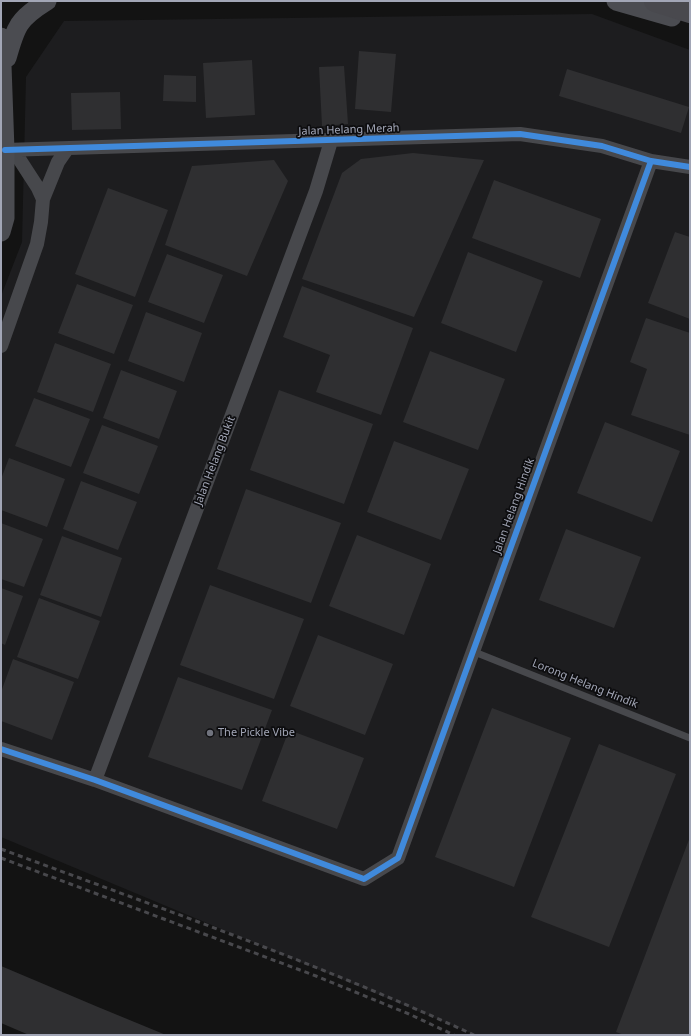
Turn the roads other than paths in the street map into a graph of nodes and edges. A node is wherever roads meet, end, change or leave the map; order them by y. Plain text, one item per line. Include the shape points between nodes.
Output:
1 (47, 1) edge
2 (616, 1) edge
3 (655, 1) edge
4 (690, 12) edge
5 (690, 22) edge
6 (1, 37) edge
7 (3, 71) junction
8 (331, 141) junction
9 (66, 149) junction
10 (10, 151) junction
11 (651, 162) junction
12 (690, 167) edge
13 (43, 199) junction
14 (1, 232) edge
15 (1, 346) edge
16 (472, 651) junction
17 (690, 738) edge
18 (1, 749) edge
19 (95, 780) junction

1 - 7 street via 29,12 20,22
2 - 5 street
3 - 4 highway
6 - 7 street
7 - 10 street
8 - 9 street, Jalan Helang Merah
8 - 11 street, Jalan Helang Merah via 520,134 602,146
8 - 19 street, Jalan Helang Bukit via 316,191
9 - 10 street, Jalan Helang Merah
9 - 13 street
10 - 13 street via 38,188
10 - 14 street via 5,218
11 - 12 street, Jalan Helang Merah
11 - 16 street, Jalan Helang Hindik
13 - 15 street via 37,244
16 - 17 lane, Lorong Helang Hindik
16 - 19 street, Jalan Helang Hindik via 398,858 364,880
18 - 19 street

